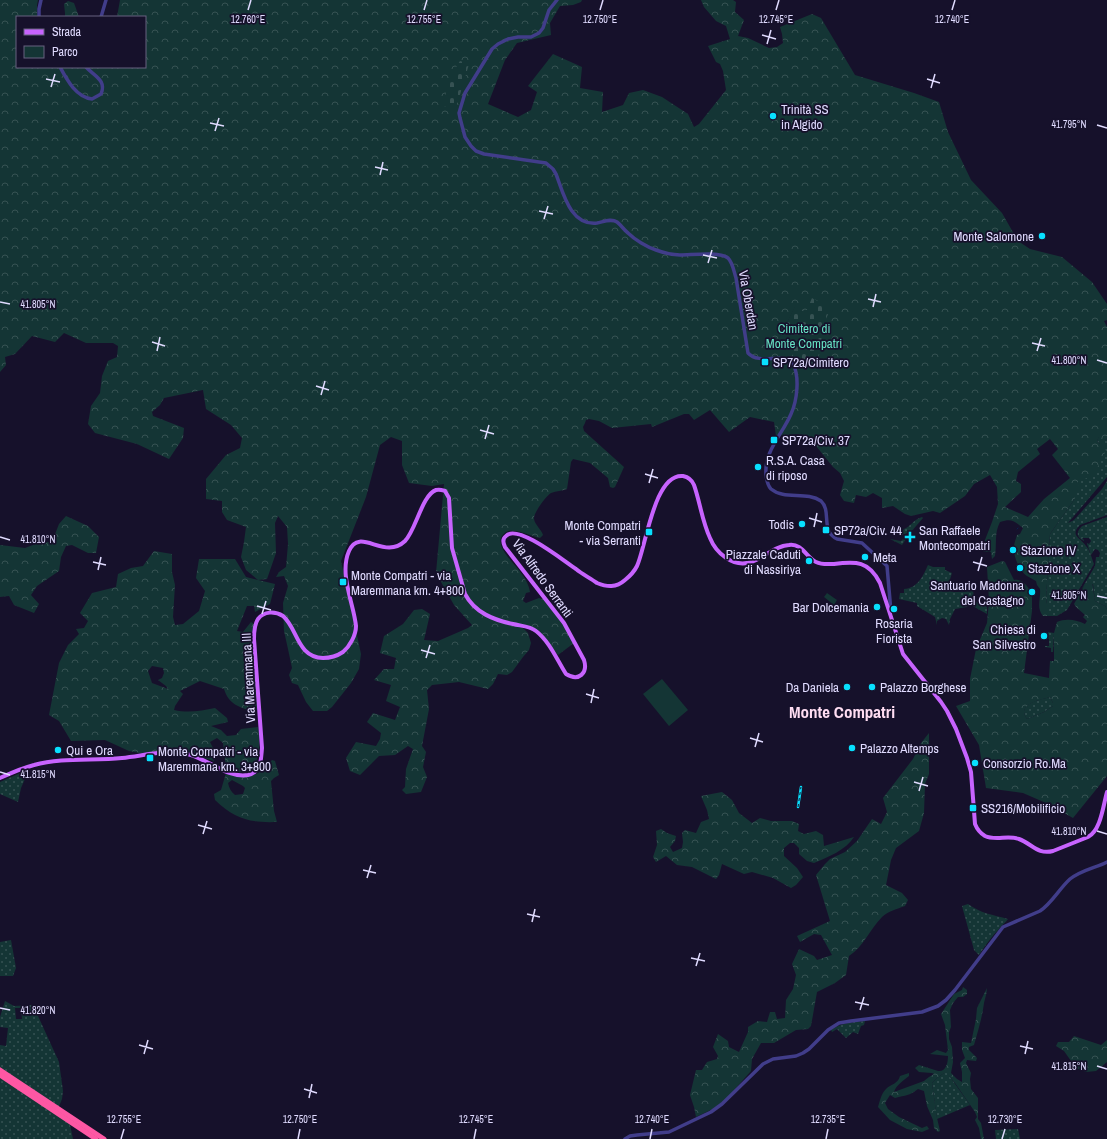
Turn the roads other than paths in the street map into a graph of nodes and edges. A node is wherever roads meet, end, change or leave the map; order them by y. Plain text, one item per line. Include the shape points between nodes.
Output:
1 (41, 0) edge
2 (106, 0) edge
3 (557, 0) edge
4 (39, 16) edge
5 (101, 16) edge
6 (60, 68) edge
7 (87, 68) edge
8 (891, 616) junction
9 (538, 633) joint
10 (0, 778) edge
11 (1107, 792) edge
12 (1107, 862) edge
13 (0, 1070) edge
14 (0, 1075) edge
15 (55, 1109) junction
16 (96, 1139) edge
17 (104, 1139) edge
18 (625, 1139) edge

1 - 4 street
2 - 5 street
3 - 8 street, Via Oberdan via 539,33 532,37 508,39 492,49 465,93 461,106 460,118 465,137 479,152 542,162 551,166 569,207 580,220 588,223 615,221 634,238 664,253 722,255 729,260 736,278 748,353 757,359 789,360 794,365 796,376 792,414 768,458 768,484 777,492 809,497 822,502 828,529 833,537 862,543 887,566
6 - 7 street via 73,88 86,98 92,99 101,94 103,84
8 - 9 main road, Via Alfredo Serranti via 876,574 866,565 855,562 819,564 799,547 790,544 779,547 750,563 726,558 710,540 693,482 687,477 679,476 671,480 660,494 640,559 634,570 623,582 613,586 597,583 534,541 513,533 505,536 505,547 569,631 585,662 583,673 576,677 567,675
8 - 11 main road, Via Alfredo Serranti via 900,649 943,704 955,726 971,772 976,825 980,832 993,838 1016,838 1042,852 1054,851 1093,834 1098,826
9 - 10 main road, Via Maremmana III via 530,628 486,615 468,600 452,550 449,498 445,491 437,490 429,496 410,535 401,544 386,548 362,541 350,549 346,575 356,629 351,642 341,653 328,658 314,656 302,646 281,615 268,613 258,619 254,639 262,748 260,766 252,774 233,774 194,756 175,752 45,762
12 - 18 street via 1072,878 1040,911 1002,927 940,1005 922,1012 839,1023 801,1054 764,1064 711,1112 668,1132 637,1134
13 - 15 highway
14 - 15 highway
15 - 16 highway
15 - 17 highway

